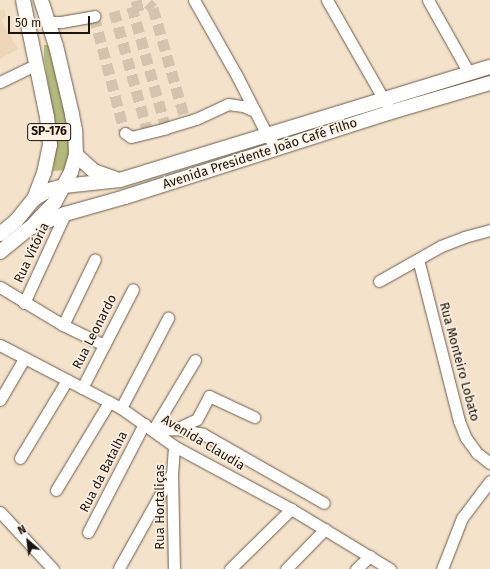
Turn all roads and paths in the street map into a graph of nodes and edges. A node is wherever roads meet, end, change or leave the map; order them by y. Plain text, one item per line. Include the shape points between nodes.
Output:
1 (41, 0) edge
2 (194, 0) edge
3 (327, 0) edge
4 (428, 0) edge
5 (23, 2) edge
6 (94, 16) dead end
7 (49, 22) junction
8 (37, 64) junction
9 (490, 67) edge
10 (469, 73) junction
11 (0, 82) edge
12 (490, 83) edge
13 (384, 99) junction
14 (256, 111) junction
15 (390, 112) junction
16 (125, 133) dead end
17 (267, 134) junction
18 (277, 149) junction
19 (76, 155) junction
20 (120, 180) junction
21 (64, 186) junction
22 (34, 199) junction
23 (65, 214) junction
24 (30, 228) junction
25 (490, 230) edge
26 (0, 234) edge
27 (0, 252) edge
28 (418, 259) junction
29 (95, 260) dead end
30 (379, 281) dead end
31 (0, 288) edge
32 (132, 289) dead end
33 (24, 303) junction
34 (168, 318) dead end
35 (64, 326) junction
36 (0, 345) edge
37 (104, 345) junction
38 (24, 359) junction
39 (195, 360) dead end
40 (67, 380) junction
41 (82, 388) junction
42 (0, 400) edge
43 (109, 402) junction
44 (121, 408) junction
45 (254, 416) dead end
46 (144, 424) junction
47 (176, 429) junction
48 (153, 430) junction
49 (174, 446) junction
50 (20, 458) dead end
51 (490, 463) edge
52 (172, 475) junction
53 (490, 481) edge
54 (56, 490) dead end
55 (324, 503) dead end
56 (291, 509) junction
57 (0, 512) edge
58 (325, 529) junction
59 (88, 532) dead end
60 (370, 556) junction
61 (119, 568) edge
62 (52, 569) edge
63 (174, 569) edge
64 (230, 569) edge
65 (286, 569) edge
66 (356, 569) edge
67 (390, 569) edge
68 (442, 569) edge

1 - 7 main road, SP-176
2 - 14 street
3 - 13 street
4 - 10 street
5 - 7 main road via 38,18
5 - 8 main road, SP-176
6 - 7 street
7 - 19 main road, SP-176 via 75,130
8 - 11 street
8 - 22 main road, SP-176 via 50,145 44,173
9 - 10 main road, Avenida Presidente João Café Filho
10 - 13 main road, Avenida Presidente João Café Filho
12 - 15 main road, Avenida Presidente João Café Filho
13 - 15 street
13 - 17 main road, Avenida Presidente João Café Filho
14 - 16 street via 228,104 186,122 134,137 128,137
14 - 17 street
15 - 18 main road, Avenida Presidente João Café Filho
17 - 18 street
17 - 20 main road, Avenida Presidente João Café Filho
18 - 23 main road, Avenida Presidente João Café Filho
19 - 20 main road via 94,171
19 - 21 main road, SP-176
20 - 21 main road, Avenida Presidente João Café Filho
21 - 22 main road, Avenida Presidente João Café Filho via 49,190
21 - 24 main road, SP-176 via 55,202
22 - 26 main road, SP-176 via 16,221
23 - 24 main road, Avenida Presidente João Café Filho
23 - 33 street, Rua Vitória
24 - 27 main road, SP-176
25 - 28 street via 441,246
28 - 30 street
28 - 51 street, Rua Monteiro Lobato via 459,422 477,453
29 - 35 street
31 - 33 street
32 - 37 street, Rua Leonardo
33 - 35 street
34 - 44 street
35 - 37 street
36 - 38 street, Avenida Claudia
37 - 41 street, Rua Leonardo
38 - 40 street, Avenida Claudia
38 - 42 street
39 - 48 street
40 - 41 street, Avenida Claudia
40 - 50 street
41 - 43 street, Avenida Claudia
43 - 44 street, Avenida Claudia
43 - 54 street
44 - 46 street, Avenida Claudia
45 - 47 street via 209,396 197,419
46 - 48 street, Avenida Claudia
46 - 59 street, Rua da Batalha
47 - 48 street
47 - 55 street via 203,434
48 - 49 street, Avenida Claudia
49 - 52 street, Rua Hortaliças
49 - 56 street, Avenida Claudia
52 - 61 street
52 - 63 street, Rua Hortaliças
53 - 68 street via 462,518
56 - 58 street, Avenida Claudia
56 - 64 street
57 - 62 street
58 - 60 street, Avenida Claudia
58 - 65 street
60 - 66 street
60 - 67 street, Avenida Claudia

